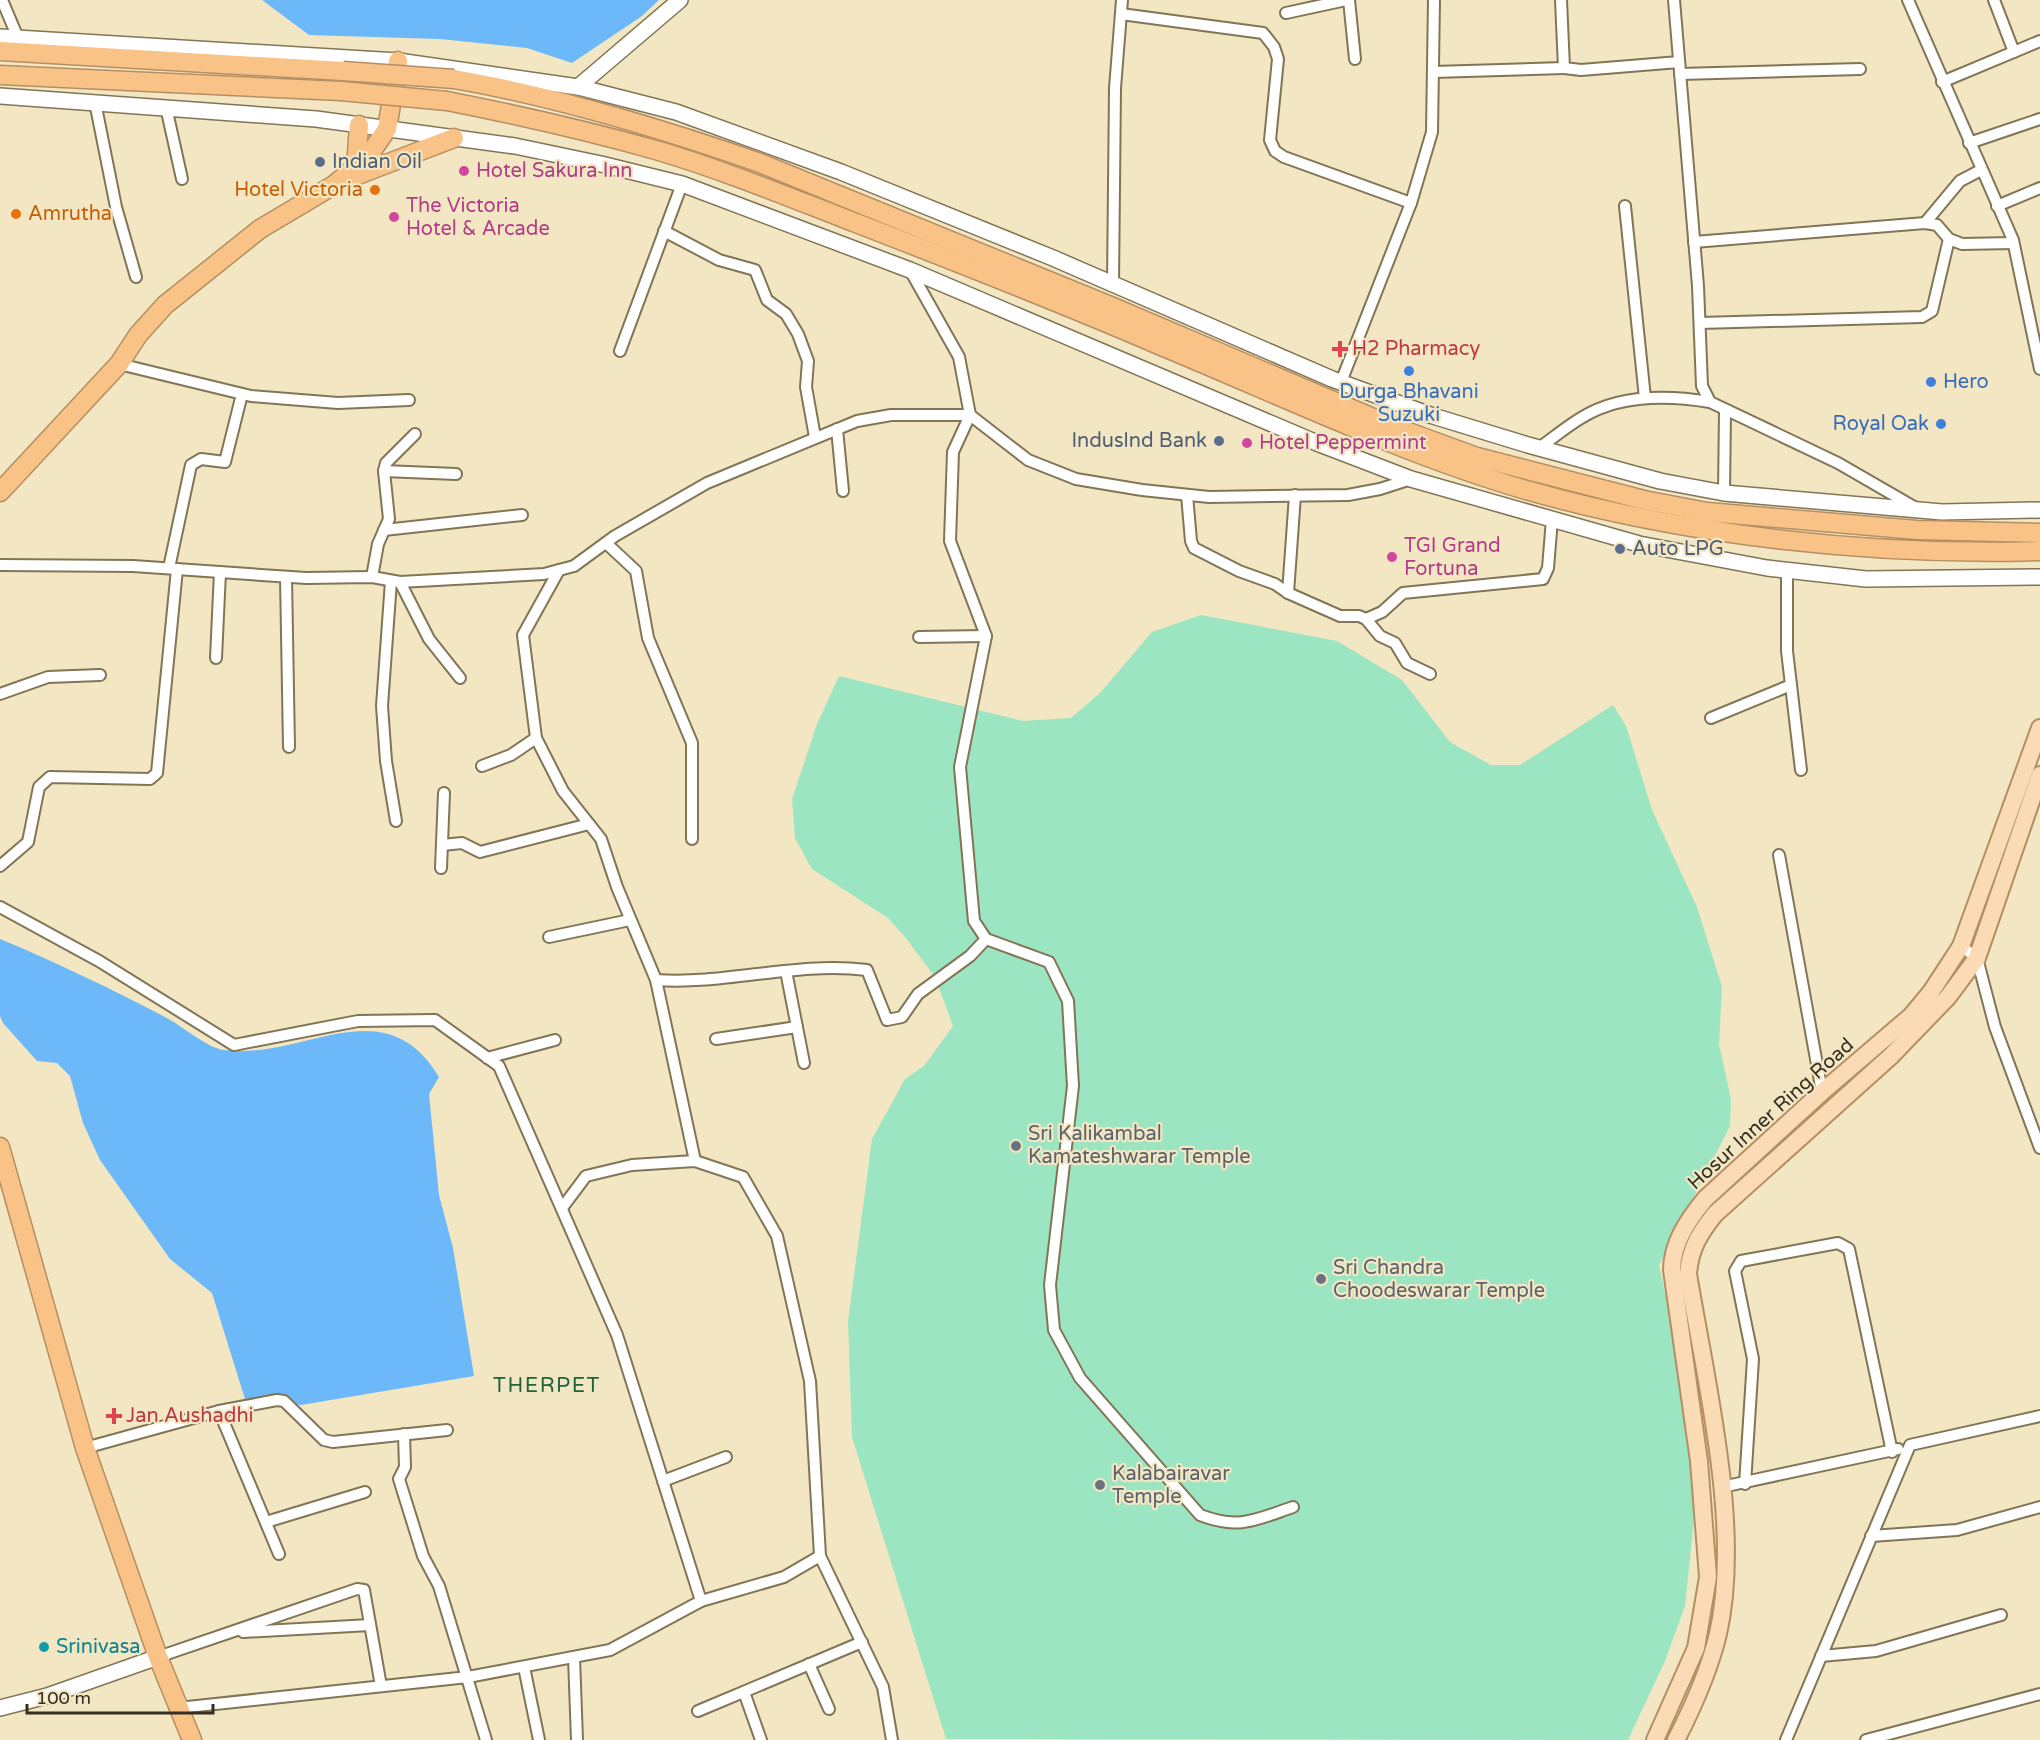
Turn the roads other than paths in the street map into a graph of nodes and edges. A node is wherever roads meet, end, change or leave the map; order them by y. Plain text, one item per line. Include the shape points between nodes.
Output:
1 (2, 0) edge
2 (680, 0) edge
3 (1122, 0) edge
4 (1348, 0) edge
5 (1434, 0) edge
6 (1561, 0) edge
7 (1674, 0) edge
8 (1908, 0) edge
9 (1994, 0) edge
10 (1286, 13) dead end
11 (1121, 14) junction
12 (0, 37) edge
13 (18, 38) junction
14 (2040, 41) edge
15 (0, 51) edge
16 (2014, 52) junction
17 (1355, 58) dead end
18 (398, 61) junction
19 (1679, 62) junction
20 (1564, 68) junction
21 (1860, 69) dead end
22 (1433, 72) junction
23 (1680, 74) junction
24 (0, 75) edge
25 (1942, 82) junction
26 (578, 87) junction
27 (0, 96) edge
28 (95, 102) junction
29 (166, 107) junction
30 (2040, 119) edge
31 (359, 125) junction
32 (387, 129) junction
33 (454, 138) junction
34 (1969, 143) junction
35 (356, 168) junction
36 (1981, 170) junction
37 (182, 179) dead end
38 (682, 184) junction
39 (334, 185) junction
40 (2040, 188) edge
41 (1411, 203) junction
42 (1625, 206) dead end
43 (1997, 206) junction
44 (1925, 223) junction
45 (664, 231) junction
46 (1949, 239) junction
47 (1694, 242) junction
48 (2013, 243) junction
49 (910, 270) junction
50 (136, 277) dead end
51 (1113, 284) junction
52 (1700, 323) junction
53 (620, 351) dead end
54 (119, 364) junction
55 (2040, 369) edge
56 (1341, 382) junction
57 (242, 394) junction
58 (1645, 398) junction
59 (409, 400) dead end
60 (1710, 402) junction
61 (1725, 411) junction
62 (970, 415) junction
63 (837, 429) junction
64 (415, 434) dead end
65 (815, 437) junction
66 (1539, 448) junction
67 (384, 471) junction
68 (456, 474) dead end
69 (1411, 479) junction
70 (843, 491) dead end
71 (0, 492) edge
72 (1724, 493) junction
73 (1187, 495) junction
74 (1295, 495) junction
75 (1919, 510) junction
76 (2040, 510) edge
77 (522, 515) dead end
78 (1552, 519) junction
79 (384, 530) junction
80 (2040, 533) edge
81 (606, 543) junction
82 (2040, 551) edge
83 (0, 565) edge
84 (173, 569) junction
85 (559, 570) junction
86 (1787, 570) junction
87 (220, 572) junction
88 (285, 577) junction
89 (372, 577) junction
90 (2040, 577) edge
91 (396, 582) junction
92 (1288, 592) junction
93 (1366, 619) junction
94 (986, 636) junction
95 (919, 637) dead end
96 (216, 658) dead end
97 (1430, 674) dead end
98 (100, 675) dead end
99 (460, 678) dead end
100 (1791, 685) junction
101 (0, 694) edge
102 (1711, 718) dead end
103 (2040, 728) edge
104 (536, 738) junction
105 (290, 747) dead end
106 (482, 766) dead end
107 (1801, 770) dead end
108 (2040, 775) edge
109 (444, 793) dead end
110 (396, 822) dead end
111 (588, 824) junction
112 (692, 839) dead end
113 (442, 845) junction
114 (1779, 855) dead end
115 (0, 866) edge
116 (441, 868) dead end
117 (0, 907) edge
118 (630, 920) junction
119 (549, 937) dead end
120 (986, 939) junction
121 (1961, 946) junction
122 (1977, 958) junction
123 (786, 971) junction
124 (656, 980) junction
125 (797, 1028) junction
126 (716, 1039) dead end
127 (555, 1040) dead end
128 (487, 1058) junction
129 (804, 1063) dead end
130 (1822, 1092) junction
131 (0, 1147) edge
132 (2040, 1148) edge
133 (695, 1161) junction
134 (4, 1178) edge
135 (562, 1208) junction
136 (219, 1412) junction
137 (2040, 1416) edge
138 (447, 1430) dead end
139 (404, 1434) junction
140 (1910, 1445) junction
141 (86, 1448) junction
142 (1892, 1452) junction
143 (726, 1457) dead end
144 (663, 1481) junction
145 (1745, 1484) junction
146 (1722, 1487) junction
147 (365, 1492) dead end
148 (1293, 1507) dead end
149 (2040, 1507) edge
150 (266, 1522) junction
151 (1871, 1536) junction
152 (279, 1554) dead end
153 (820, 1556) junction
154 (701, 1601) junction
155 (2001, 1615) dead end
156 (370, 1625) junction
157 (228, 1633) junction
158 (862, 1642) junction
159 (1821, 1656) junction
160 (158, 1657) junction
161 (574, 1657) junction
162 (809, 1664) junction
163 (524, 1667) junction
164 (468, 1677) junction
165 (381, 1686) junction
166 (744, 1692) junction
167 (2040, 1694) edge
168 (0, 1708) edge
169 (178, 1708) junction
170 (829, 1709) dead end
171 (698, 1711) dead end
172 (1901, 1736) edge
173 (192, 1740) edge
174 (486, 1740) edge
175 (539, 1740) edge
176 (577, 1740) edge
177 (761, 1740) edge
178 (892, 1740) edge
179 (1655, 1740) edge
180 (1676, 1740) edge
181 (1786, 1740) edge
182 (1866, 1740) edge

1 - 13 street
2 - 26 street
3 - 11 street
4 - 10 street
4 - 17 street
5 - 22 street
6 - 20 street
7 - 19 street
8 - 25 street
9 - 16 street
11 - 41 street via 1263,33 1277,52 1270,140 1275,152
11 - 51 street via 1115,88
12 - 13 street
13 - 18 street
14 - 16 street
15 - 80 highway, bridge via 454,80 560,102 759,163 1392,426 1477,457 1707,512 1906,530
16 - 25 street
18 - 26 street
18 - 32 highway
19 - 20 street
19 - 23 street
20 - 22 street
21 - 23 street
22 - 41 street via 1432,132
23 - 47 street
24 - 82 highway, bridge via 340,91 447,101 584,130 722,171 1110,324 1435,461 1526,489 1612,512 1822,543 1964,552
25 - 34 street
26 - 51 street via 676,112 830,168
27 - 28 street
28 - 29 street
28 - 50 street via 116,207
29 - 31 street
29 - 37 street
30 - 34 street
31 - 32 street
31 - 35 highway
32 - 33 street
32 - 35 highway
33 - 38 street via 536,151
33 - 39 highway
34 - 36 street
35 - 39 highway
36 - 43 street
36 - 44 street via 1960,181
38 - 45 street
38 - 49 street
39 - 54 highway via 260,229 165,305
40 - 43 street
41 - 56 street
42 - 58 street
43 - 48 street
44 - 46 street via 1937,225
44 - 47 street
45 - 53 street
45 - 65 street via 719,260 755,270 767,300 786,314 808,361 806,387
46 - 48 street via 1962,244
46 - 52 street via 1932,311 1922,317
47 - 52 street
48 - 55 street
49 - 62 street via 959,357
49 - 69 street via 1307,439
51 - 56 street
52 - 60 street via 1702,386
54 - 57 street
54 - 71 highway
56 - 66 street via 1433,416
57 - 59 street via 338,403
57 - 84 street via 225,462 201,459 191,465
58 - 60 street
58 - 66 street via 1583,416
60 - 61 street
61 - 72 street
61 - 75 street via 1838,463
62 - 63 street via 891,415 857,420
62 - 73 street via 1028,460 1076,479
62 - 94 street via 953,452 950,541
63 - 65 street
63 - 70 street
64 - 67 street
65 - 81 street via 707,483
66 - 72 street via 1660,481
67 - 68 street
67 - 79 street via 389,519
69 - 74 street via 1348,495
69 - 78 street
72 - 75 street
73 - 74 street
73 - 92 street via 1194,548
74 - 92 street
75 - 76 street
77 - 79 street
78 - 86 street via 1639,544
78 - 93 street via 1548,568 1543,579 1403,593 1382,612
79 - 89 street
81 - 85 street via 574,566
81 - 112 street via 636,571 648,638 692,743
83 - 84 street
84 - 87 street
84 - 115 street via 157,773 150,779 43,780 28,842
85 - 91 street
85 - 104 street via 523,636
86 - 90 street via 1866,579
86 - 100 street
87 - 88 street
87 - 96 street
88 - 89 street
88 - 105 street
89 - 91 street
91 - 99 street via 429,639
91 - 110 street via 382,706
92 - 93 street via 1340,616
93 - 97 street via 1380,636 1395,643 1407,663
94 - 95 street
94 - 120 street via 960,767 974,921
98 - 101 street via 48,677
100 - 102 street
100 - 107 street
103 - 121 main road, Hosur Inner Ring Road
104 - 106 street via 511,755
104 - 111 street via 563,791
108 - 122 main road, Hosur Inner Ring Road
109 - 113 street
111 - 113 street via 480,852 462,843
111 - 118 street via 601,839
113 - 116 street
114 - 130 street
117 - 128 street via 99,961 234,1045 358,1021 435,1020
118 - 119 street
118 - 124 street
120 - 123 street via 970,956 918,994 902,1017 887,1020 867,970 813,967
120 - 148 street via 1049,962 1068,1001 1073,1086 1050,1285 1054,1330 1080,1378 1200,1515 1221,1523 1245,1523
121 - 122 street
121 - 130 main road, Hosur Inner Ring Road via 1911,1016
122 - 132 street via 1995,1028
122 - 146 main road, Hosur Inner Ring Road via 1938,1009 1899,1048 1715,1214 1697,1236 1689,1255 1688,1274
123 - 124 street via 679,982
123 - 125 street
124 - 133 street
125 - 126 street
125 - 129 street
127 - 128 street
128 - 135 street via 499,1066
130 - 179 main road, Hosur Inner Ring Road via 1705,1199 1674,1248 1672,1270 1699,1461 1708,1577 1696,1648
131 - 134 highway
133 - 135 street via 632,1165 586,1176
133 - 153 street via 743,1178 777,1236 810,1381
134 - 141 highway
135 - 144 street via 617,1335
136 - 139 street via 277,1400 284,1401 324,1440
136 - 141 street
136 - 150 street
137 - 140 street
138 - 139 street
139 - 164 street via 405,1467 399,1479
140 - 142 street
140 - 151 street
141 - 160 highway
142 - 145 street
142 - 145 street via 1849,1249 1838,1243 1741,1262 1735,1271 1753,1359
143 - 144 street
144 - 154 street
145 - 146 street
146 - 180 main road, Hosur Inner Ring Road via 1724,1591 1718,1634
147 - 150 street
149 - 151 street via 1957,1530
150 - 152 street
151 - 159 street
153 - 154 street via 784,1577
153 - 158 street
154 - 161 street via 610,1650
155 - 159 street via 1876,1651
156 - 157 street
156 - 157 street via 364,1590 357,1590
156 - 165 street
157 - 160 street
158 - 162 street
158 - 178 street via 883,1687
159 - 181 street
160 - 168 street via 47,1696
160 - 169 highway
161 - 163 street
161 - 176 street
162 - 166 street
162 - 170 street
163 - 164 street
163 - 175 street
164 - 165 street
164 - 174 street
165 - 169 street
166 - 171 street
166 - 177 street
167 - 172 street
169 - 173 highway
172 - 182 street

